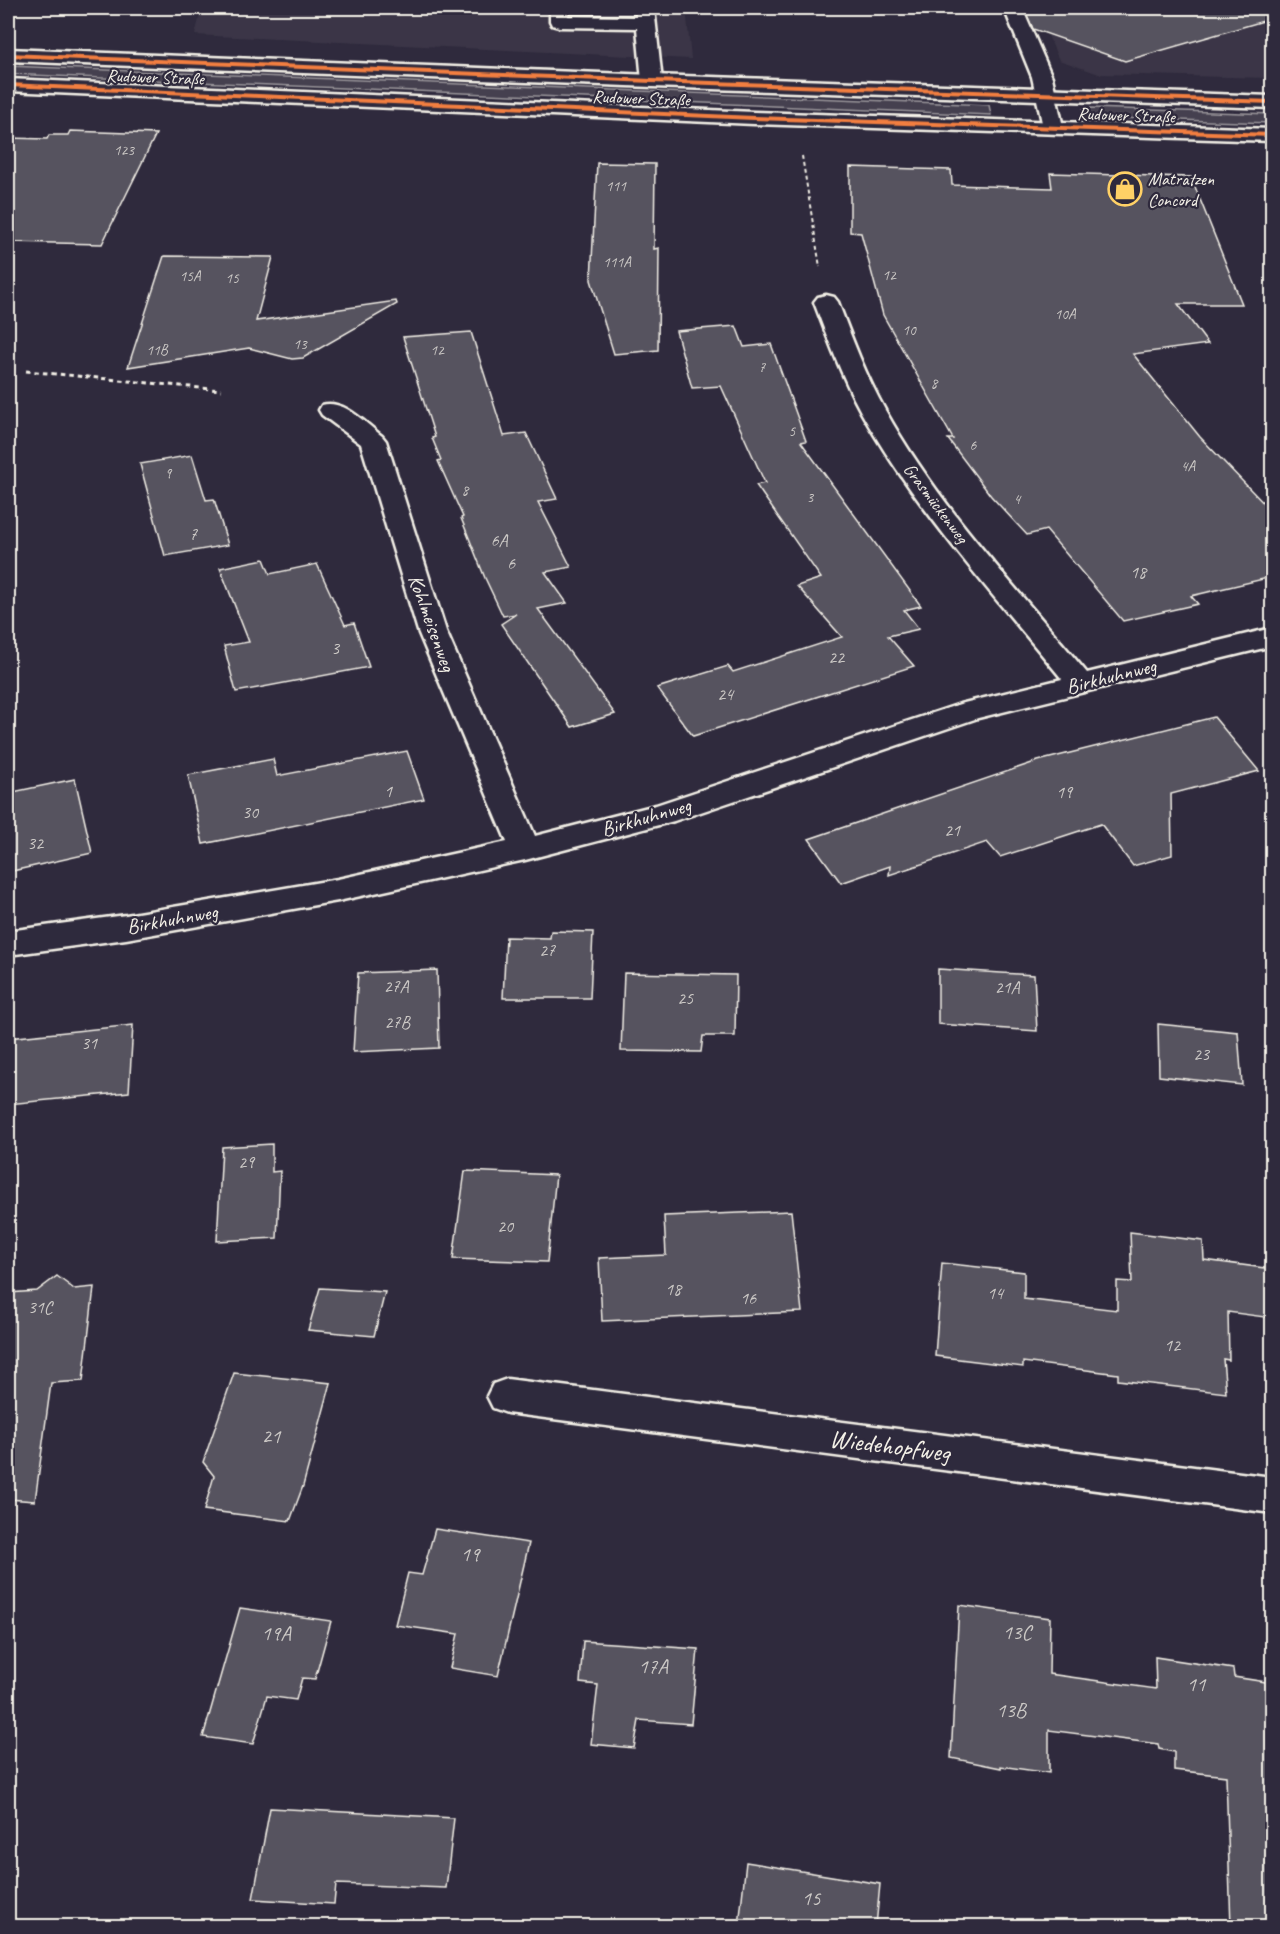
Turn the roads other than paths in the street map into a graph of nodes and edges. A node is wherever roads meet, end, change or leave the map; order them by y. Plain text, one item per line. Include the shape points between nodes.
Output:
1 (559, 8) edge
2 (1013, 8) edge
3 (646, 15) edge
4 (8, 55) edge
5 (652, 81) junction
6 (8, 85) edge
7 (1047, 94) junction
8 (1272, 102) edge
9 (1053, 127) junction
10 (1272, 135) edge
11 (826, 302) road end
12 (331, 410) dead end
13 (1272, 638) edge
14 (1080, 683) junction
15 (525, 849) junction
16 (8, 943) edge
17 (507, 1396) dead end
18 (1272, 1494) edge

1 - 3 street via 559,21
2 - 7 street
3 - 5 street
4 - 5 street, Rudower Straße
5 - 7 street, Rudower Straße
6 - 9 street, Rudower Straße via 754,118
7 - 8 street, Rudower Straße
7 - 9 street, Rudower Straße
9 - 10 street, Rudower Straße
11 - 14 street, Grasmückenweg via 857,381 903,460
12 - 15 street, Kohlmeisenweg via 373,441 432,631
13 - 14 street, Birkhuhnweg
14 - 15 street, Birkhuhnweg via 970,711 663,814
15 - 16 street, Birkhuhnweg via 338,890
17 - 18 street, Wiedehopfweg

